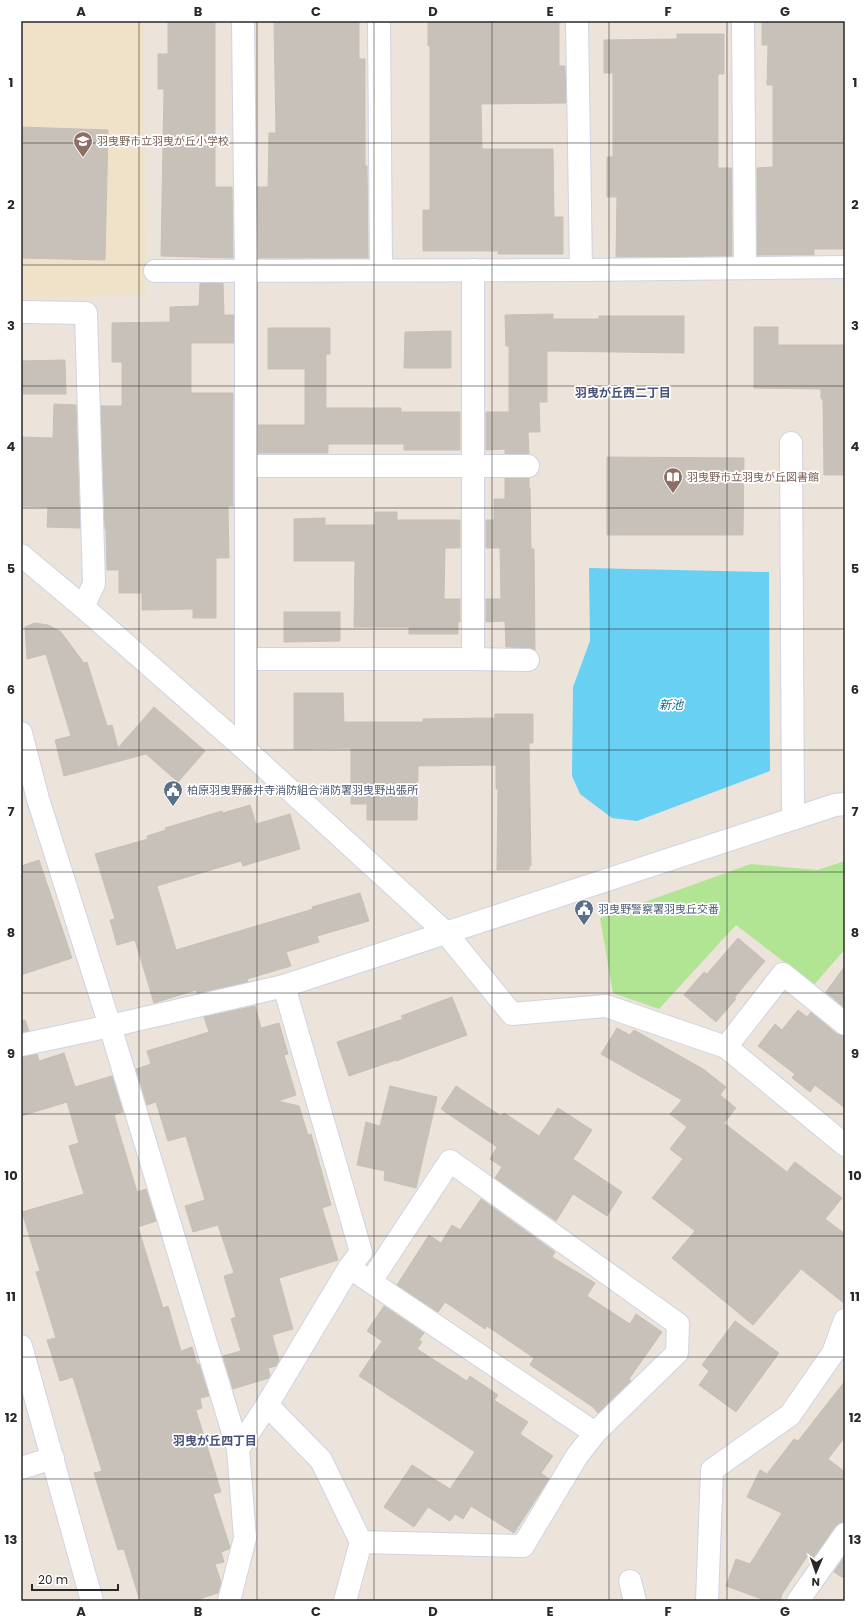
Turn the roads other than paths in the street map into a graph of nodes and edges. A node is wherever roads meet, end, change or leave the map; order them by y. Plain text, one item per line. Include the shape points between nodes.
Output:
1 (243, 21) edge
2 (379, 21) edge
3 (577, 21) edge
4 (743, 21) edge
5 (845, 267) edge
6 (745, 268) junction
7 (382, 270) junction
8 (473, 270) junction
9 (581, 270) junction
10 (155, 271) dead end
11 (246, 271) junction
12 (21, 312) edge
13 (791, 443) dead end
14 (246, 466) junction
15 (472, 466) junction
16 (528, 466) dead end
17 (21, 555) edge
18 (83, 607) junction
19 (246, 659) junction
20 (473, 659) junction
21 (528, 660) dead end
22 (21, 733) edge
23 (246, 750) junction
24 (29, 802) edge
25 (845, 804) edge
26 (793, 819) junction
27 (446, 933) junction
28 (284, 986) junction
29 (845, 1024) edge
30 (110, 1026) junction
31 (21, 1045) edge
32 (726, 1048) junction
33 (845, 1145) edge
34 (349, 1268) junction
35 (371, 1281) junction
36 (845, 1320) edge
37 (21, 1346) edge
38 (267, 1405) junction
39 (595, 1433) junction
40 (238, 1449) junction
41 (53, 1458) junction
42 (21, 1468) edge
43 (845, 1534) edge
44 (361, 1542) junction
45 (630, 1580) dead end
46 (92, 1601) edge
47 (229, 1601) edge
48 (345, 1601) edge
49 (636, 1601) edge
50 (707, 1601) edge
51 (798, 1601) edge

1 - 11 street
2 - 7 street
3 - 9 street
4 - 6 street
5 - 6 street
6 - 9 street
7 - 8 street
7 - 11 street
8 - 9 street
8 - 15 street
10 - 11 street
11 - 14 street
12 - 18 street via 86,313 94,584
13 - 26 street
14 - 15 street
14 - 19 street
15 - 16 street
15 - 20 street
17 - 18 street
18 - 23 street
19 - 20 street
19 - 23 street
20 - 21 street
22 - 24 street
23 - 27 street
24 - 30 street
25 - 26 street via 835,804
26 - 27 street
27 - 28 street
27 - 32 street via 512,1014 606,1006
28 - 30 street
28 - 34 street via 361,1252
29 - 32 street via 783,974
30 - 31 street
30 - 40 street
32 - 33 street
34 - 35 street
34 - 38 street
35 - 39 street
35 - 39 street via 450,1161 678,1324 677,1353
36 - 50 street via 833,1353 790,1415 712,1470
37 - 41 street
38 - 40 street
38 - 44 street via 321,1460
39 - 44 street via 577,1456 523,1546
40 - 47 street via 245,1538
41 - 42 street
41 - 46 street
43 - 51 street
44 - 48 street
45 - 49 street

